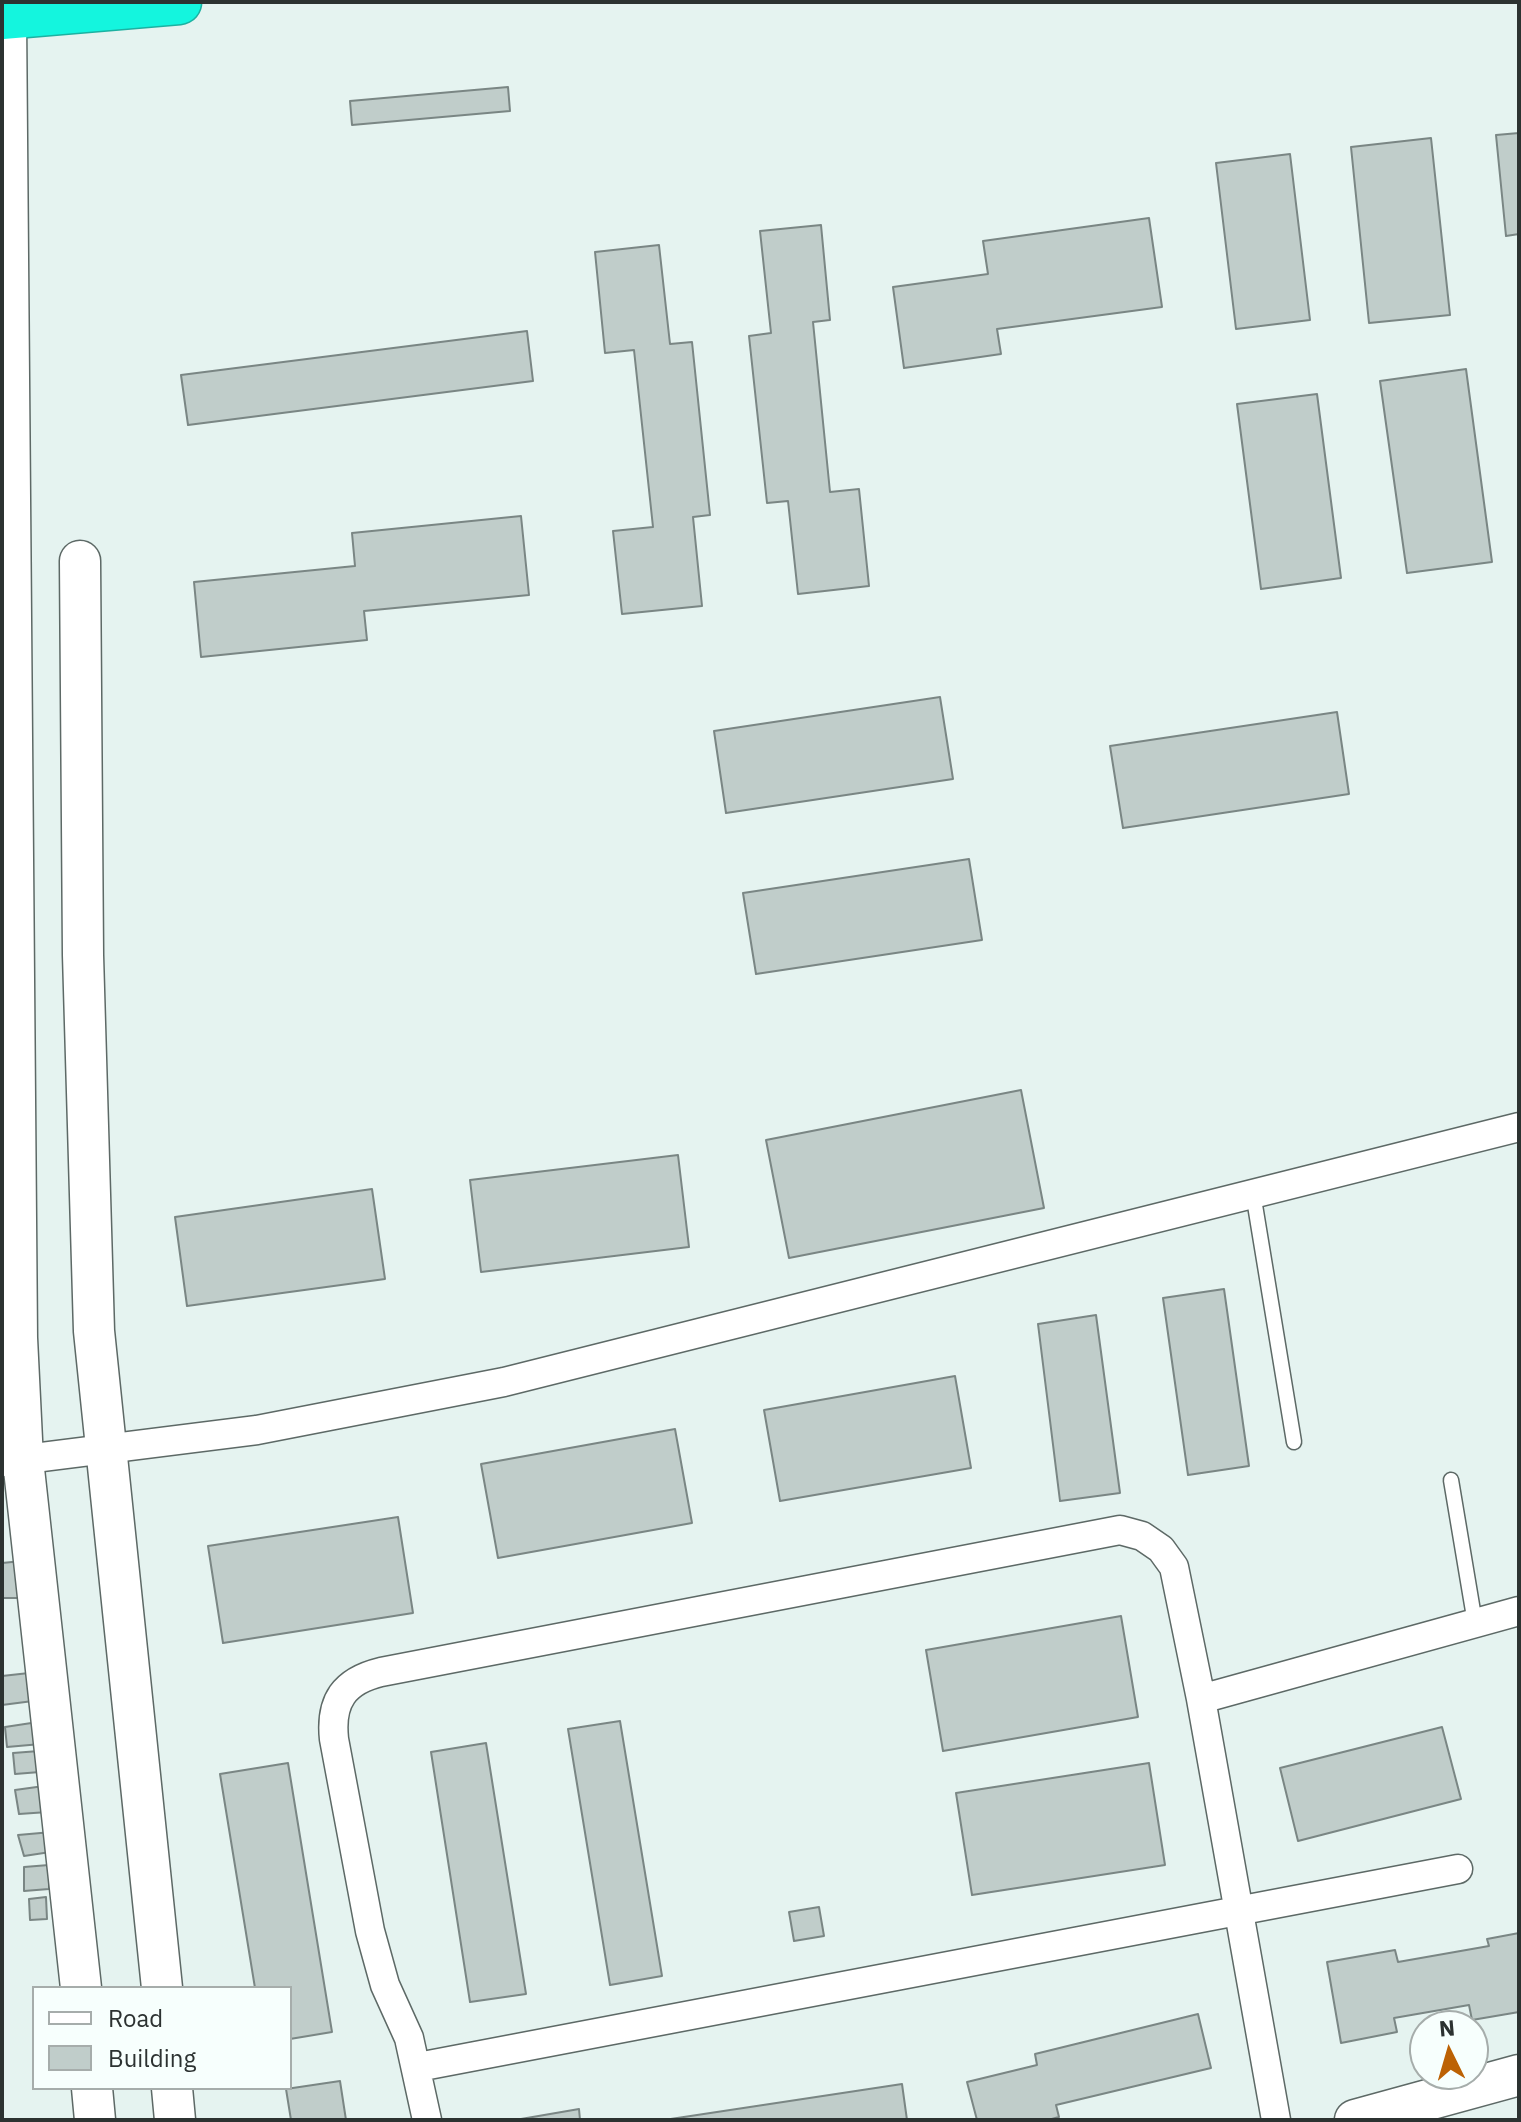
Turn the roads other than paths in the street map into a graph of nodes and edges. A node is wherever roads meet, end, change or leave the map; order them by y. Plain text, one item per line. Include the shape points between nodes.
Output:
1 (179, 2) edge
2 (4, 17) edge
3 (80, 561) dead end
4 (1519, 1127) edge
5 (1253, 1193) junction
6 (1294, 1442) dead end
7 (105, 1450) junction
8 (12, 1461) edge
9 (1451, 1480) dead end
10 (1519, 1611) edge
11 (1475, 1623) junction
12 (1201, 1699) junction
13 (1458, 1869) dead end
14 (1239, 1911) junction
15 (81, 1986) edge
16 (162, 1986) edge
17 (418, 2067) junction
18 (1519, 2075) edge
19 (92, 2090) edge
20 (172, 2090) edge
21 (95, 2120) edge
22 (175, 2120) edge
23 (427, 2120) edge
24 (1276, 2120) edge
25 (1355, 2120) edge

1 - 2 highway
2 - 8 main road via 17,1324
3 - 7 main road via 89,1204
4 - 5 street
5 - 6 lane
5 - 7 street via 504,1382 257,1430
7 - 8 street
7 - 16 main road
8 - 15 main road
9 - 11 lane
10 - 11 street
11 - 12 street
12 - 14 street
12 - 17 street via 1174,1567 1161,1549 1120,1530 363,1676 337,1702 334,1739 377,1958
13 - 14 street
14 - 17 street
14 - 24 street
17 - 23 street
18 - 25 main road
19 - 21 main road
20 - 22 main road

